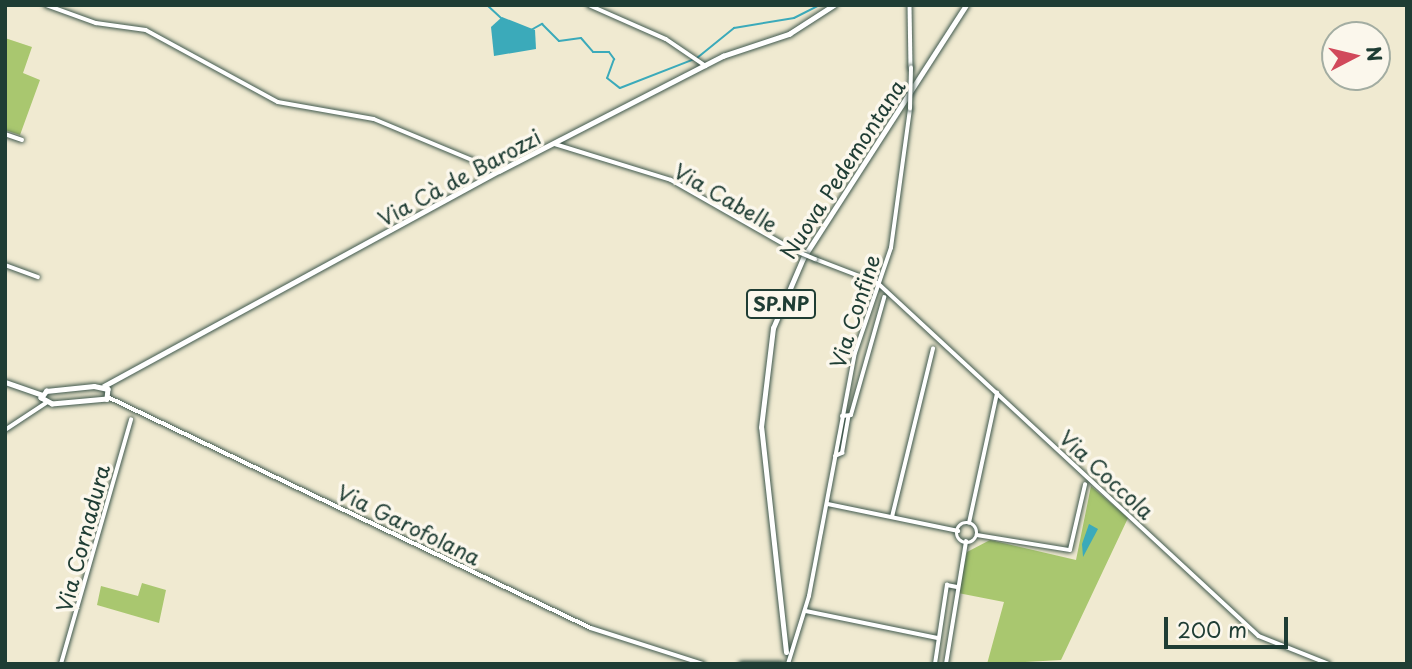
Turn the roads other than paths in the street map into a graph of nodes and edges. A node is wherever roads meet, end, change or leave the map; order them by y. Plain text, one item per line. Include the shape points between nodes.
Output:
1 (46, 5) edge
2 (589, 5) edge
3 (834, 5) edge
4 (910, 5) edge
5 (967, 5) edge
6 (706, 66) junction
7 (5, 134) edge
8 (22, 140) dead end
9 (555, 144) junction
10 (499, 171) junction
11 (5, 265) edge
12 (38, 277) dead end
13 (879, 284) junction
14 (884, 298) dead end
15 (860, 334) junction
16 (869, 336) junction
17 (933, 349) dead end
18 (5, 382) edge
19 (104, 386) junction
20 (997, 393) junction
21 (42, 395) junction
22 (108, 397) junction
23 (46, 403) junction
24 (845, 417) junction
25 (131, 420) dead end
26 (5, 430) edge
27 (1085, 485) dead end
28 (828, 504) junction
29 (892, 517) junction
30 (969, 523) junction
31 (958, 531) junction
32 (977, 535) junction
33 (966, 542) junction
34 (957, 587) junction
35 (806, 611) junction
36 (937, 638) junction
37 (786, 652) dead end
38 (61, 664) edge
39 (703, 664) edge
40 (741, 664) edge
41 (782, 664) edge
42 (788, 664) edge
43 (935, 664) edge
44 (946, 664) edge
45 (1329, 664) edge

1 - 10 street via 96,23 146,30 278,102 374,119
2 - 6 street via 699,58
3 - 6 street, Via Cà de Barozzi via 789,33
4 - 13 street, Via Confine, bridge via 910,109 891,248
5 - 37 main road, Nuova Pedemontana / SP.NP via 803,258 773,328 761,427
6 - 9 street, Via Cà de Barozzi
7 - 8 street
9 - 10 street, Via Cà de Barozzi
9 - 13 street, Via Cabelle, bridge via 671,180 794,250
10 - 19 street, Via Cà de Barozzi
11 - 12 street
13 - 15 street, Via Confine
13 - 20 street, Via Coccola
14 - 16 street
15 - 16 street
15 - 24 street, Via Confine
16 - 24 street
17 - 29 street
18 - 21 street
19 - 21 street
19 - 22 street
20 - 30 street
20 - 45 street, Via Coccola via 1259,636
21 - 23 street
22 - 23 street
22 - 39 street, Via Garofolana via 591,628
23 - 26 street
24 - 28 street, Via Confine
25 - 38 street, Via Cornadura
27 - 32 street via 1072,550
28 - 29 street
28 - 35 street, Via Confine
29 - 31 street
30 - 31 street
30 - 32 street
31 - 33 street
32 - 33 street
33 - 34 street
34 - 36 street via 947,585
34 - 44 street
35 - 36 street
35 - 42 street, Via Confine
36 - 43 street
40 - 41 street

